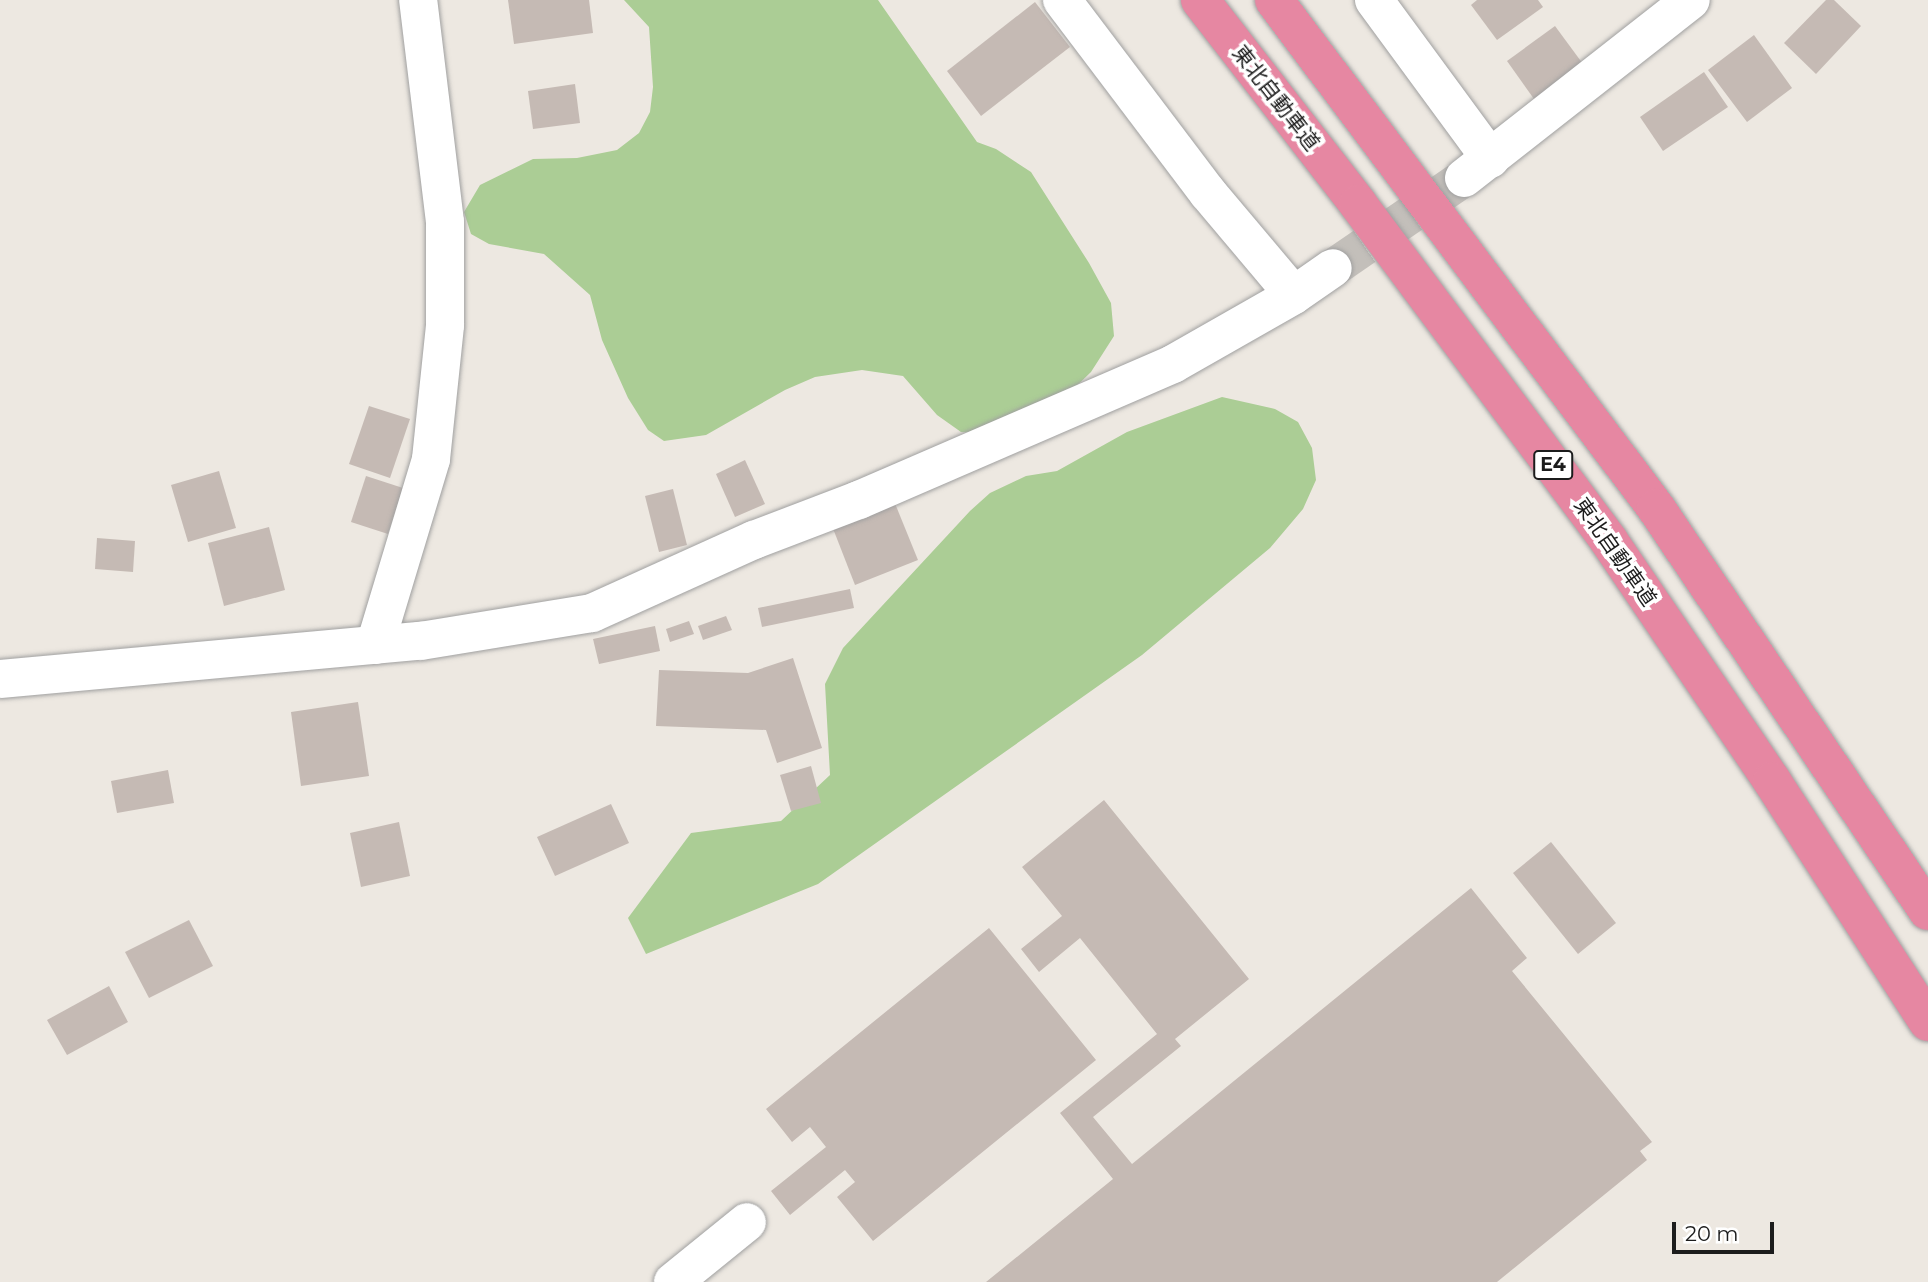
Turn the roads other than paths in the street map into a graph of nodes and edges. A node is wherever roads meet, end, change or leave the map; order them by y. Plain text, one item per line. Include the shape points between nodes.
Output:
1 (418, 0) edge
2 (1062, 0) edge
3 (1200, 0) edge
4 (1274, 0) edge
5 (1374, 0) edge
6 (1691, 0) edge
7 (1333, 268) tunnel mouth
8 (1294, 295) junction
9 (375, 645) junction
10 (0, 679) edge
11 (1928, 911) edge
12 (1928, 1022) edge
13 (747, 1222) dead end
14 (673, 1282) edge

1 - 9 street via 445,222 445,324 431,458
2 - 8 street via 1208,193
3 - 12 highway, 東北自動車道 / E4 via 1609,541 1772,780
4 - 11 highway, E4 via 1656,508
5 - 6 street via 1478,169
7 - 8 street
8 - 9 street via 1173,363 592,613
9 - 10 street
13 - 14 street

